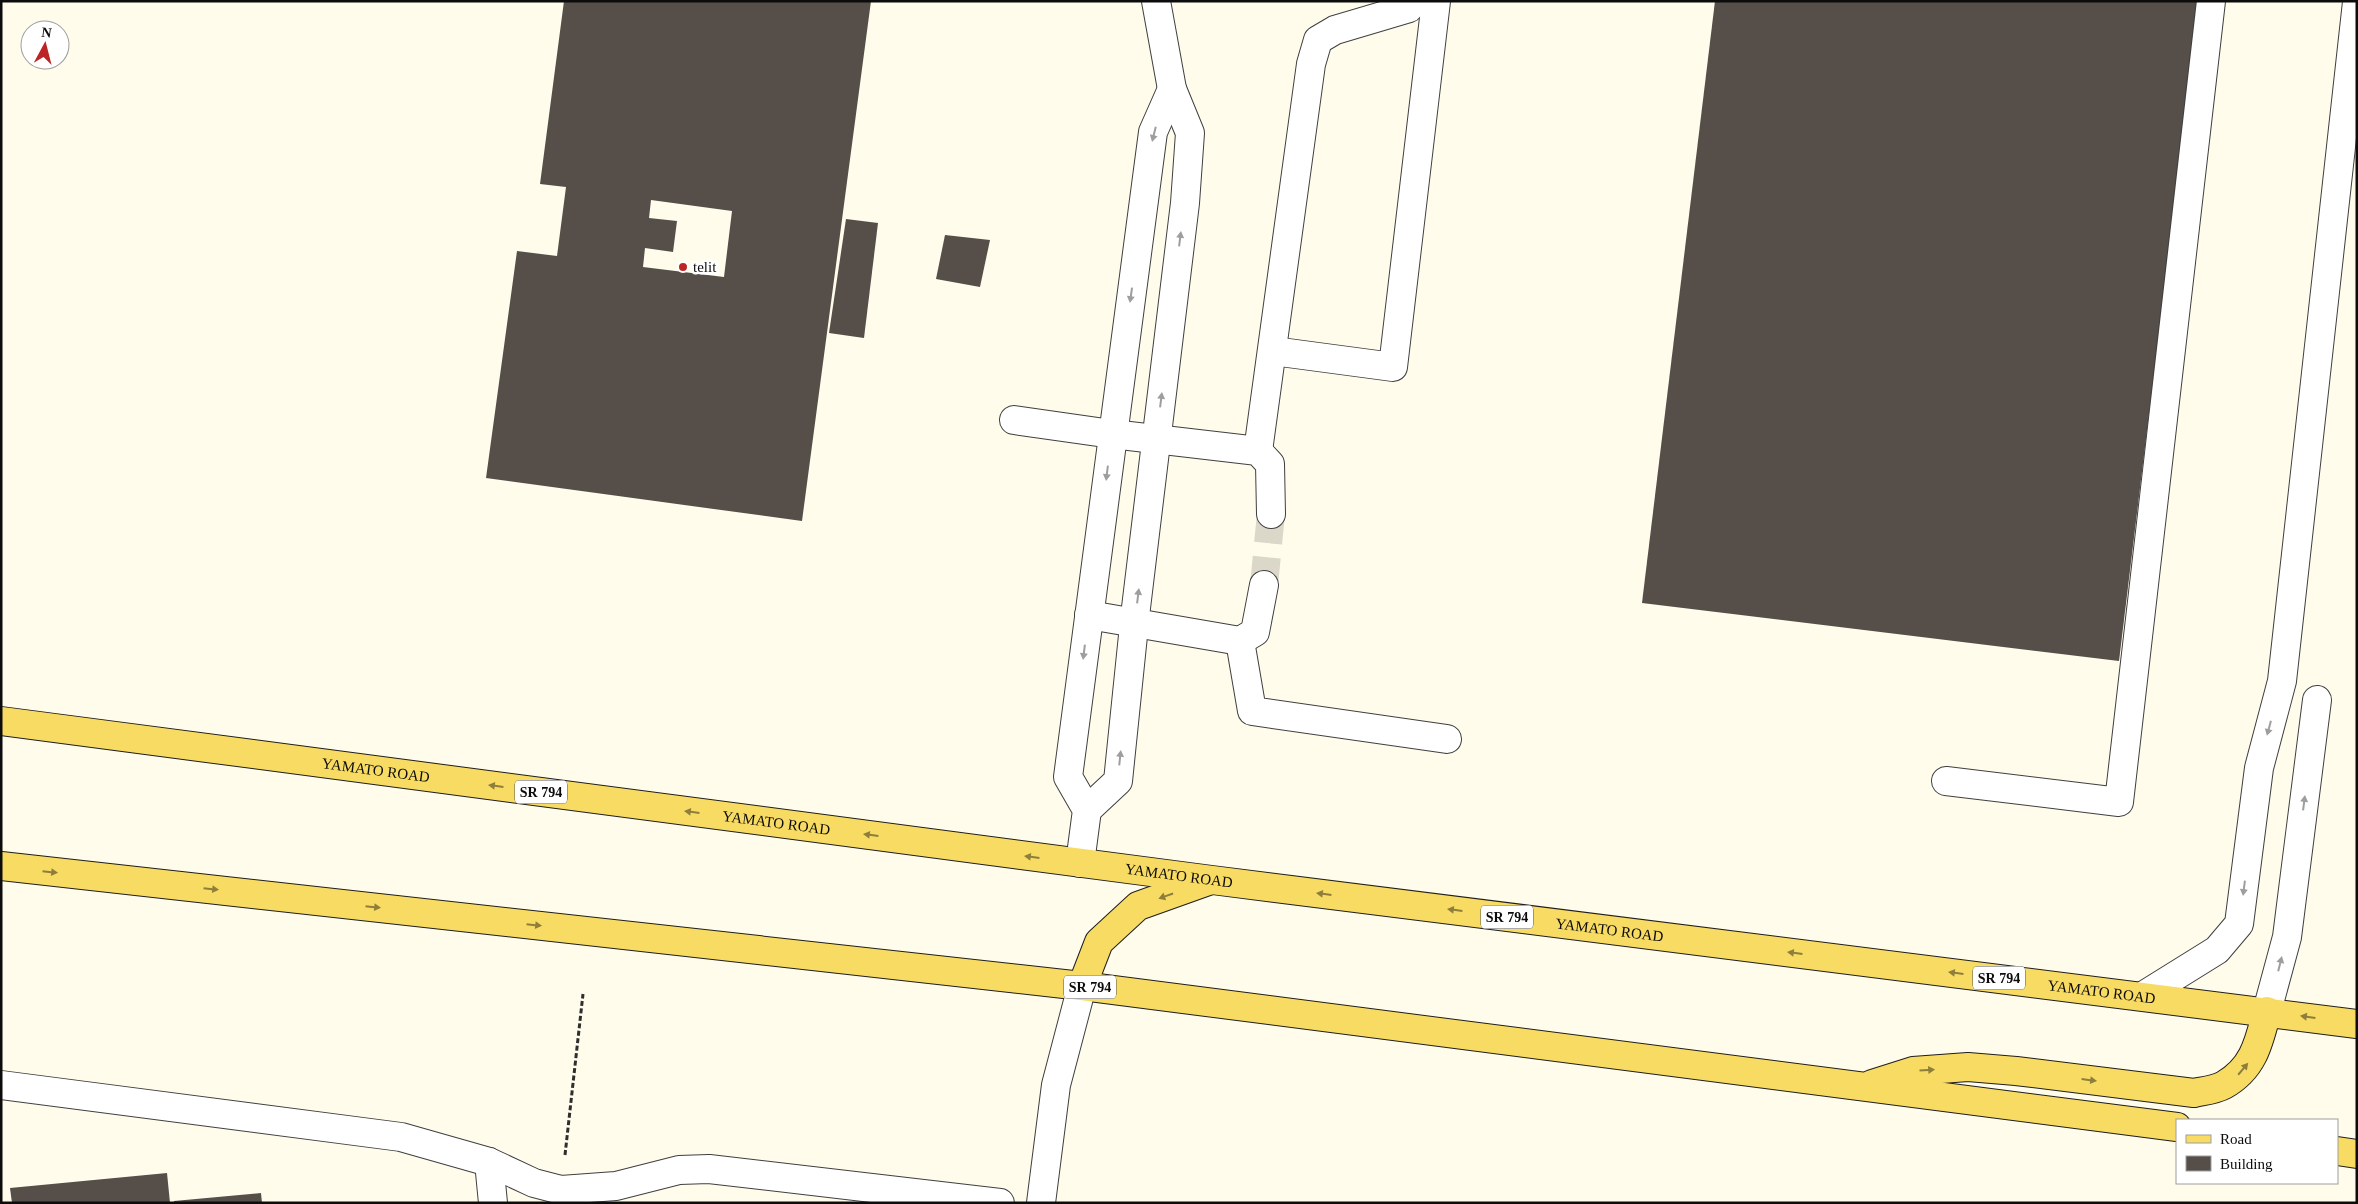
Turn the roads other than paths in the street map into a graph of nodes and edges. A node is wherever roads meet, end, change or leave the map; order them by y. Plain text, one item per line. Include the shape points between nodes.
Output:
1 (1156, 1) edge
2 (1414, 1) edge
3 (1436, 1) edge
4 (2211, 1) edge
5 (2357, 2) edge
6 (1172, 89) junction
7 (1273, 351) junction
8 (1014, 420) dead end
9 (1112, 434) junction
10 (1156, 439) junction
11 (1258, 451) junction
12 (1271, 514) tunnel mouth
13 (1264, 585) tunnel mouth
14 (1089, 616) junction
15 (1135, 622) junction
16 (1240, 641) junction
17 (2317, 700) dead end
18 (1, 721) edge
19 (1447, 739) dead end
20 (1946, 781) dead end
21 (1086, 810) junction
22 (1080, 863) junction
23 (1, 866) edge
24 (1212, 880) junction
25 (1082, 986) junction
26 (2143, 996) junction
27 (2267, 1011) junction
28 (2357, 1024) edge
29 (1, 1085) edge
30 (1863, 1086) junction
31 (2176, 1127) edge
32 (2338, 1151) edge
33 (2357, 1154) edge
34 (489, 1162) junction
35 (617, 1194) edge
36 (493, 1203) edge
37 (1000, 1203) edge
38 (1041, 1203) edge

1 - 6 lane
2 - 7 lane via 1409,8 1335,30 1318,40 1310,64
3 - 7 lane via 1393,367
4 - 20 lane via 2119,802
5 -> 26 lane via 2282,681 2258,768 2240,924 2217,950
6 -> 9 lane via 1153,132
10 -> 6 lane via 1185,203 1190,133
7 - 11 lane
8 - 9 lane
9 - 10 lane
9 -> 14 lane
10 - 11 lane
15 -> 10 lane
11 - 12 lane via 1270,464
13 - 16 lane via 1255,632
14 - 15 lane
14 -> 21 lane via 1068,777
15 - 16 lane
21 -> 15 lane via 1118,781
16 - 19 lane via 1252,711
27 -> 17 lane via 2287,937
22 -> 18 main road, YAMATO ROAD / SR 794
21 - 22 lane
22 - 24 main road, YAMATO ROAD / SR 794
23 -> 25 main road, SR 794
24 -> 25 main road via 1138,906 1099,942
26 -> 24 main road, YAMATO ROAD / SR 794
25 - 30 main road, SR 794
25 - 38 lane via 1056,1085
26 - 27 main road, YAMATO ROAD / SR 794
28 -> 27 main road, YAMATO ROAD / SR 794
30 -> 27 main road via 1913,1071 1968,1067 2194,1093 2223,1086 2238,1075 2256,1052
29 - 34 lane via 401,1137
30 - 31 main road, SR 794
32 - 33 main road
34 - 35 lane via 534,1183 561,1190
34 - 36 lane
35 - 37 lane via 678,1170 710,1169

